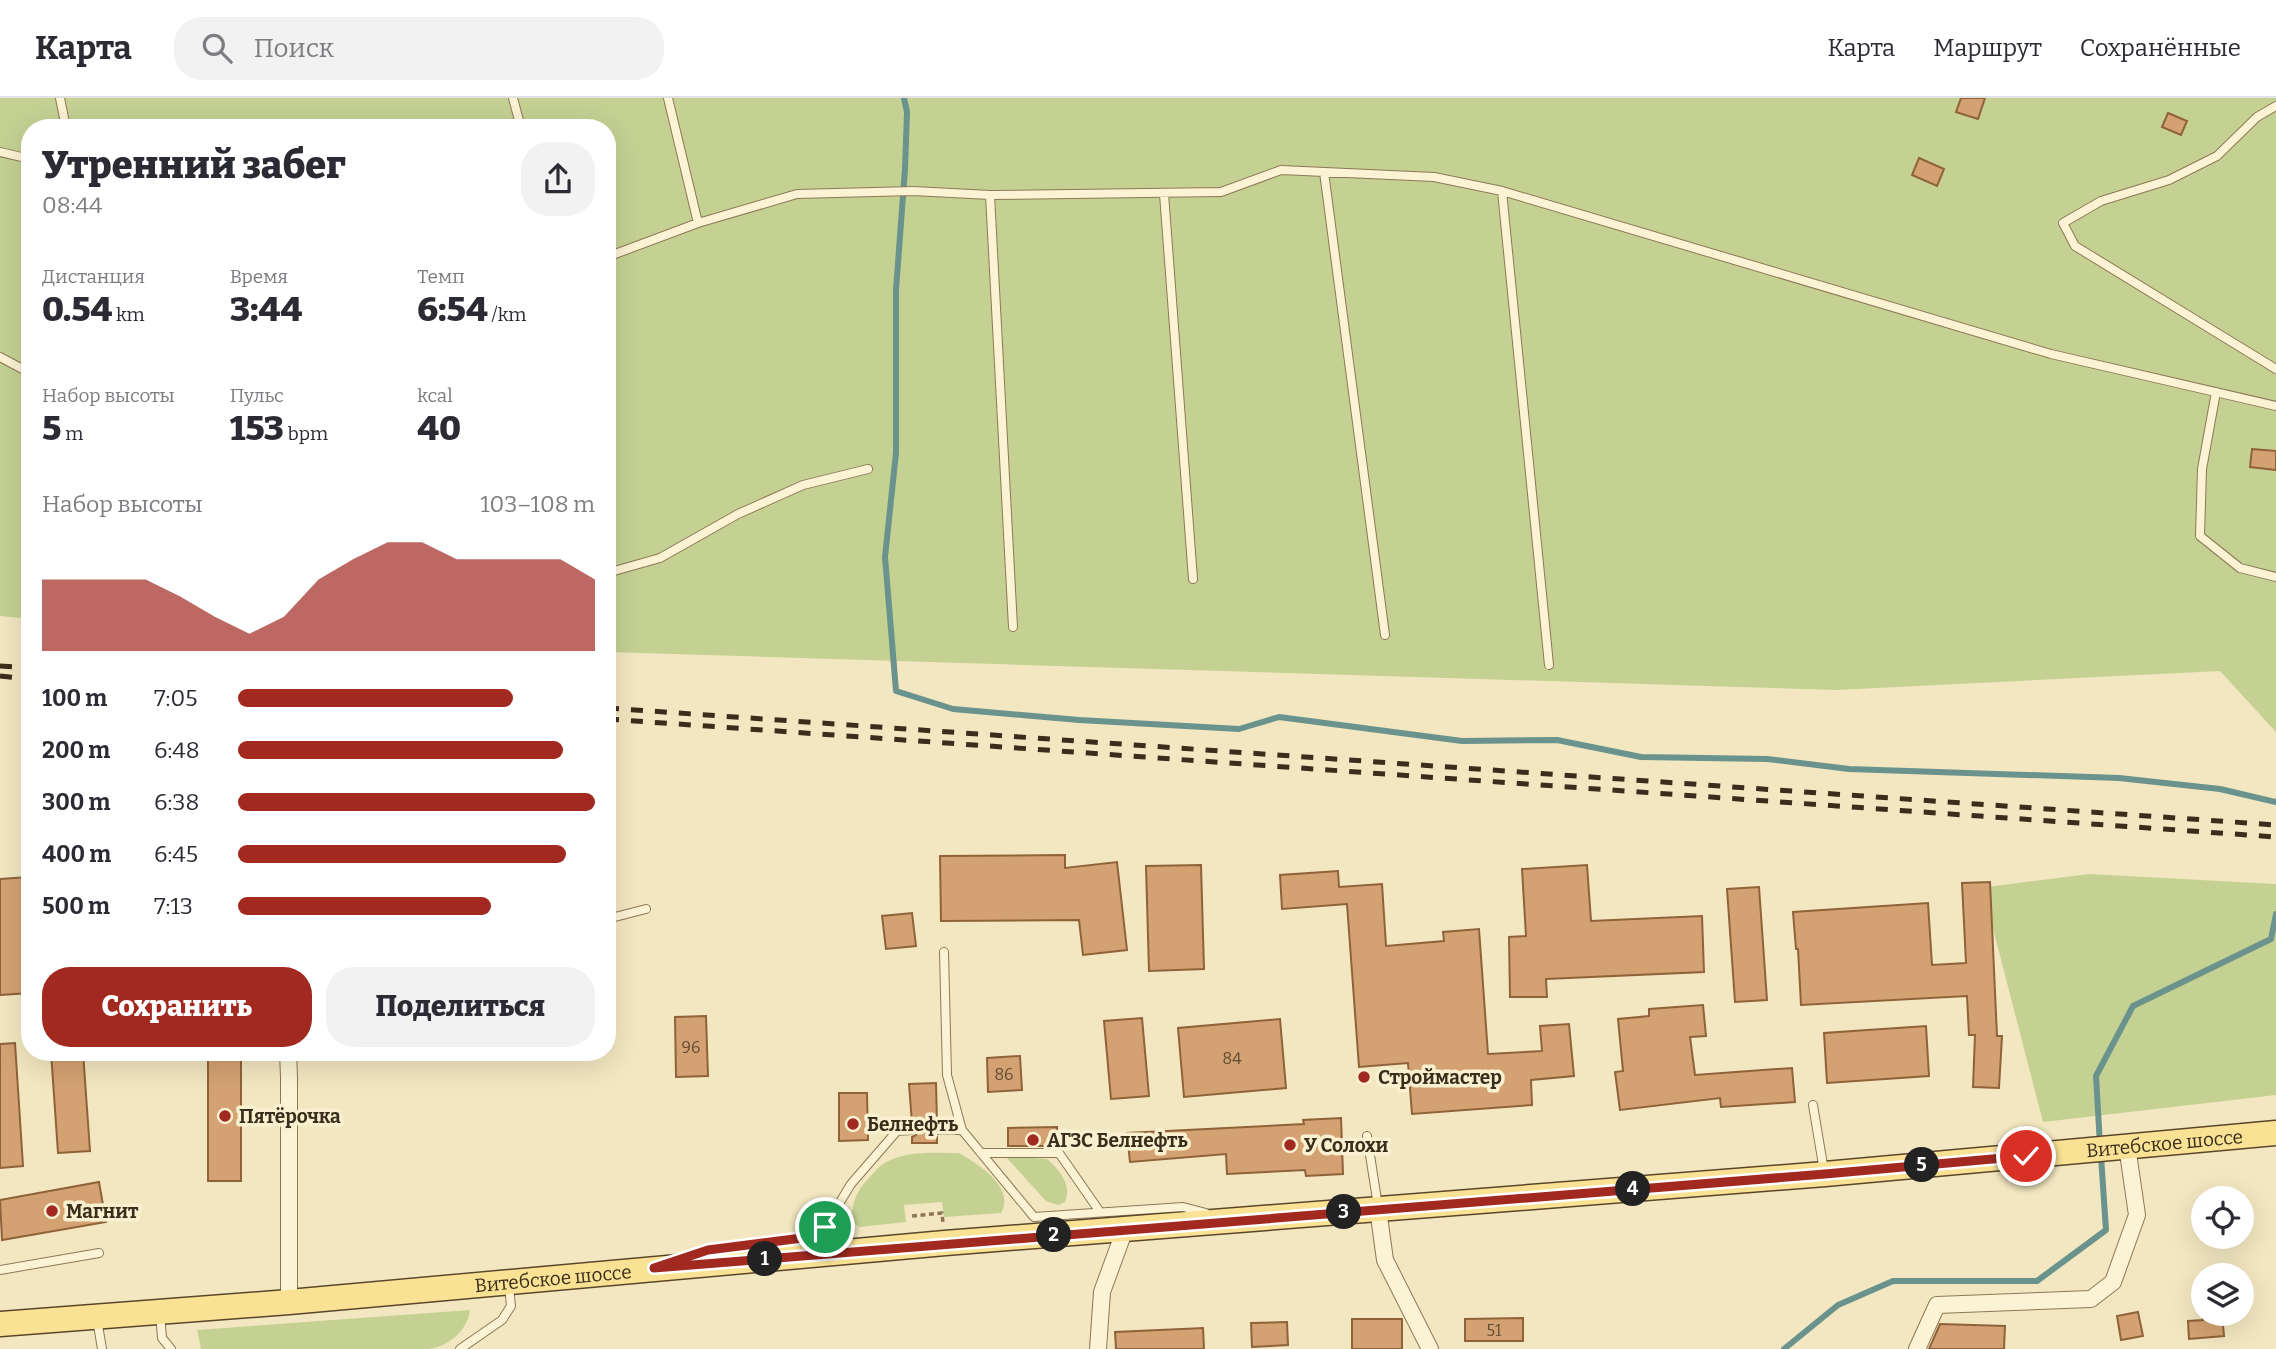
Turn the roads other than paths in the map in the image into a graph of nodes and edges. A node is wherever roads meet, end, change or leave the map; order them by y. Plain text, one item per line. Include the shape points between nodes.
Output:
1 (60, 98) edge
2 (513, 98) edge
3 (668, 98) edge
4 (2276, 106) edge
5 (64, 119) edge
6 (519, 119) edge
7 (0, 152) edge
8 (21, 157) edge
9 (1324, 172) junction
10 (1502, 191) junction
11 (1164, 194) junction
12 (990, 195) junction
13 (698, 223) junction
14 (616, 254) edge
15 (0, 357) edge
16 (21, 368) edge
17 (2276, 369) edge
18 (2216, 392) junction
19 (2276, 406) edge
20 (867, 469) dead end
21 (616, 570) edge
22 (2276, 577) edge
23 (1193, 579) dead end
24 (1013, 627) dead end
25 (1385, 635) dead end
26 (1549, 665) dead end
27 (646, 909) dead end
28 (616, 917) edge
29 (944, 952) dead end
30 (288, 1061) edge
31 (1814, 1105) dead end
32 (912, 1130) dead end
33 (937, 1130) dead end
34 (962, 1130) junction
35 (2276, 1133) edge
36 (1367, 1136) dead end
37 (2127, 1146) junction
38 (981, 1153) junction
39 (1825, 1174) junction
40 (1378, 1209) junction
41 (1100, 1212) junction
42 (1233, 1220) junction
43 (1125, 1229) junction
44 (99, 1253) dead end
45 (654, 1268) junction
46 (0, 1270) edge
47 (509, 1282) junction
48 (289, 1302) junction
49 (160, 1310) junction
50 (97, 1316) junction
51 (0, 1324) edge
52 (102, 1349) edge
53 (170, 1349) edge
54 (460, 1349) edge
55 (1097, 1349) edge
56 (1430, 1349) edge
57 (1917, 1349) edge

1 - 5 lane
2 - 6 lane
3 - 13 lane
4 - 17 lane via 2257,117 2217,156 2169,180 2101,201 2063,223 2075,246
7 - 8 lane
9 - 10 lane via 1434,177
9 - 11 lane via 1281,170 1221,192
9 - 25 lane
10 - 18 lane via 2051,354
10 - 26 lane
11 - 12 lane
11 - 23 lane
12 - 13 lane via 913,191 797,194
12 - 24 lane
13 - 14 lane
15 - 16 lane
18 - 19 lane
18 - 22 lane via 2202,469 2200,536 2240,568
20 - 21 lane via 803,485 738,514 660,558
27 - 28 lane
29 - 34 lane via 947,1075
30 - 48 street
31 - 39 lane
32 - 45 lane via 897,1131 851,1184 825,1227 810,1237 708,1250
33 - 34 lane
34 - 38 lane
35 - 37 main road, Витебское шоссе
36 - 40 lane
37 - 39 main road, Витебское шоссе
37 - 57 street via 2137,1215 2113,1282 2091,1298 1937,1305
38 - 41 lane via 1034,1217
38 - 41 lane via 1059,1153
39 - 40 main road, Витебское шоссе
40 - 42 main road, Витебское шоссе
40 - 56 street via 1385,1260
41 - 42 lane via 1182,1206
42 - 43 main road, Витебское шоссе
43 - 45 main road, Витебское шоссе
43 - 55 street via 1102,1292
44 - 46 lane
45 - 47 main road, Витебское шоссе
47 - 48 main road, Витебское шоссе
47 - 54 lane via 511,1306 502,1320
48 - 49 main road, Витебское шоссе
49 - 50 main road, Витебское шоссе
49 - 53 lane via 162,1338
50 - 51 main road, Витебское шоссе
50 - 52 lane

